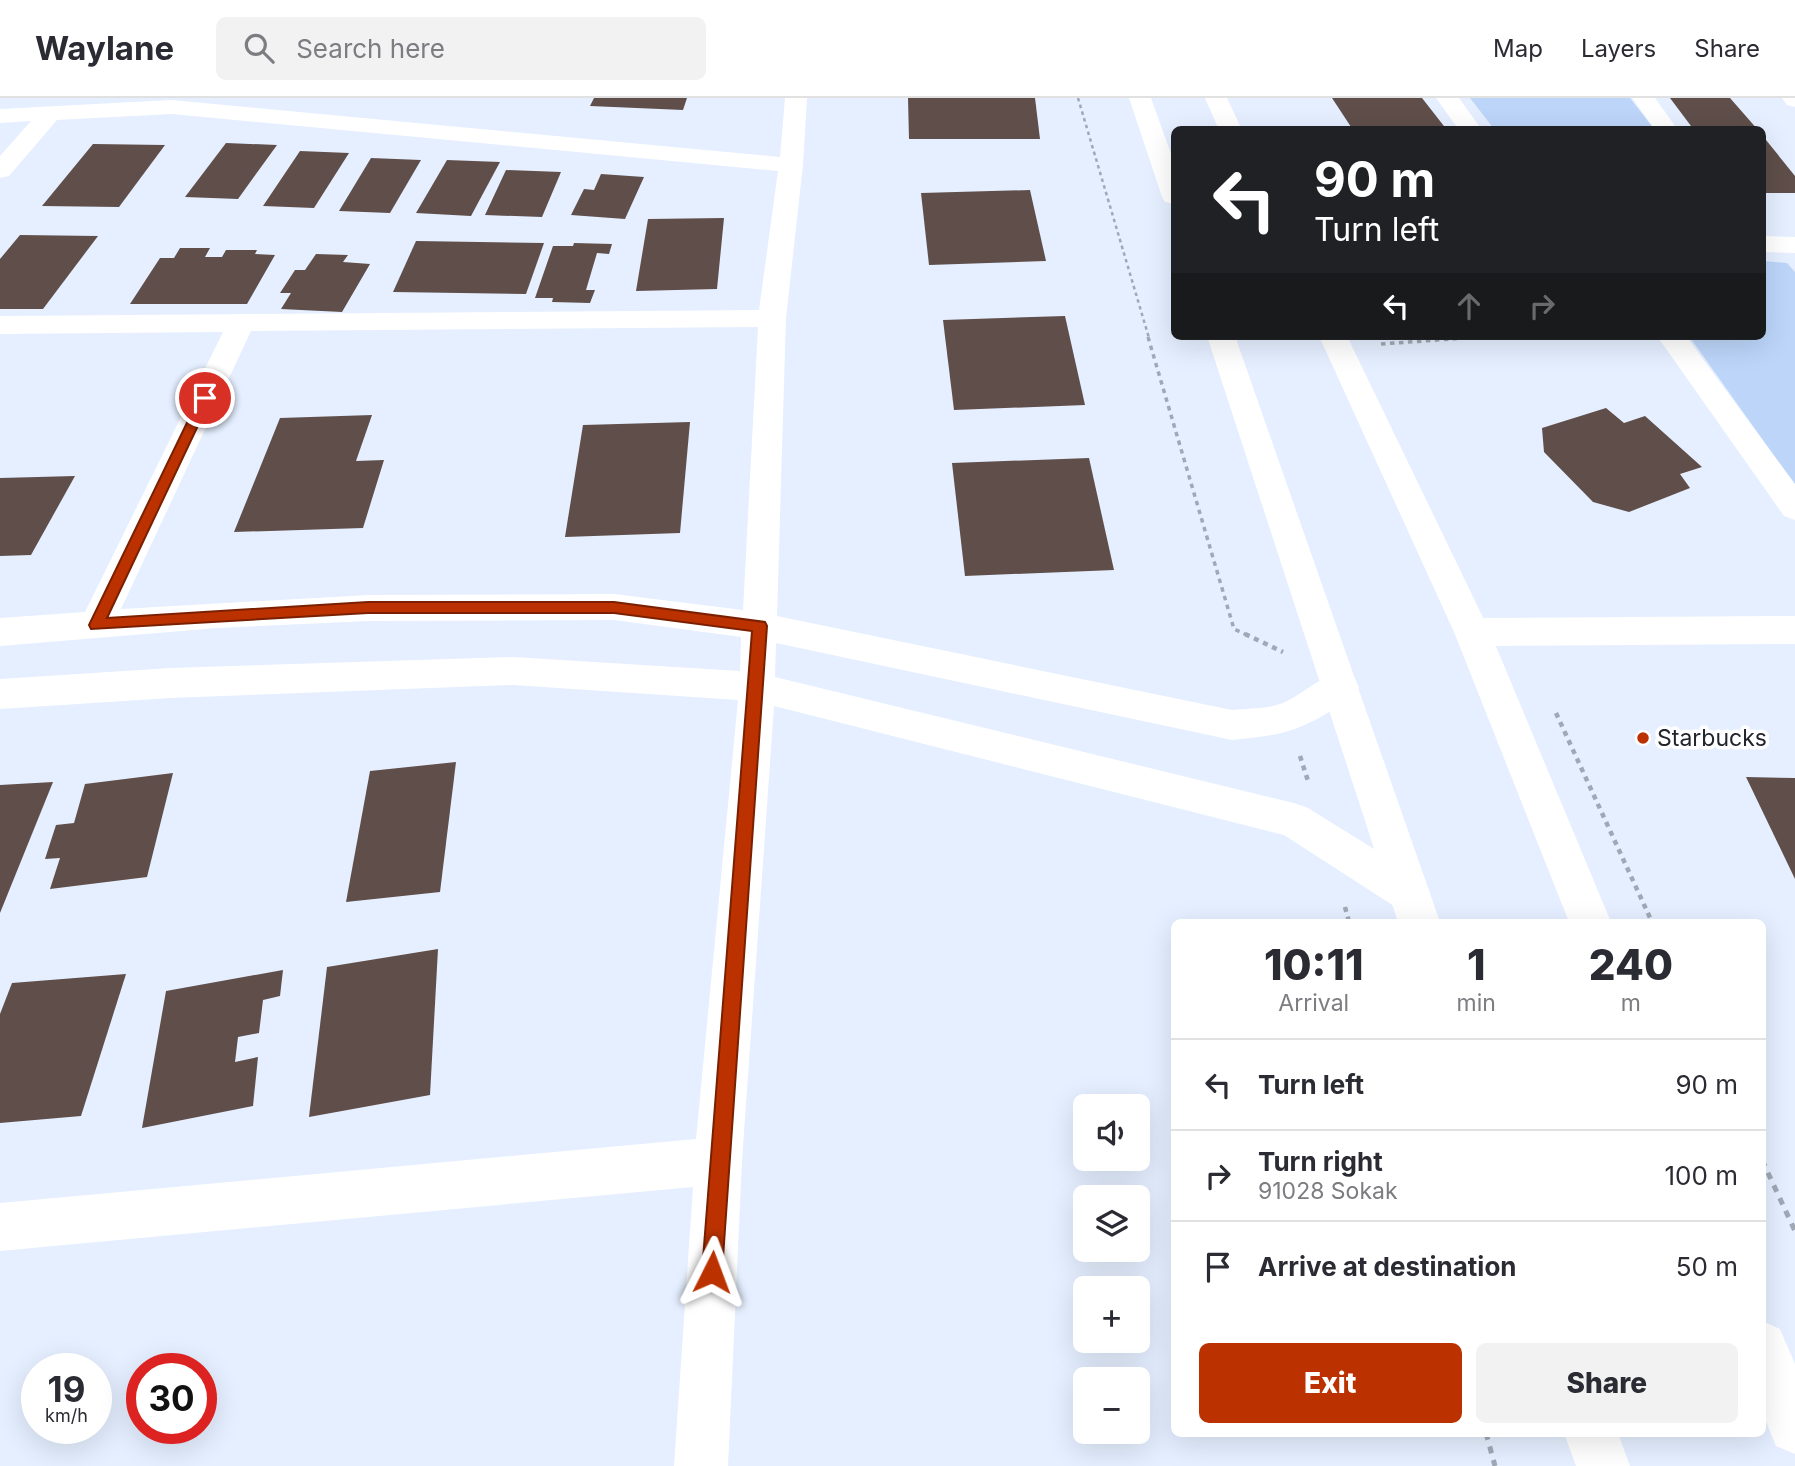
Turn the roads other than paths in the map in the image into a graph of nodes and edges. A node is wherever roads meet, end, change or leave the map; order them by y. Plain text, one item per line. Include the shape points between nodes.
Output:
1 (796, 98) edge
2 (1140, 98) edge
3 (1216, 98) edge
4 (1447, 98) edge
5 (1643, 98) edge
6 (176, 103) edge
7 (51, 113) junction
8 (0, 116) edge
9 (1229, 126) edge
10 (1468, 126) edge
11 (1664, 126) edge
12 (792, 165) junction
13 (0, 171) edge
14 (1171, 188) edge
15 (1766, 244) edge
16 (1795, 245) edge
17 (772, 318) junction
18 (242, 323) junction
19 (0, 325) edge
20 (1223, 340) edge
21 (1335, 340) edge
22 (1674, 340) edge
23 (1795, 508) edge
24 (96, 625) junction
25 (760, 626) junction
26 (1795, 630) edge
27 (0, 632) edge
28 (1472, 632) junction
29 (757, 687) junction
30 (1341, 687) junction
31 (0, 694) edge
32 (1414, 907) edge
33 (1589, 919) edge
34 (718, 1161) junction
35 (0, 1227) edge
36 (1766, 1357) edge
37 (1795, 1427) edge
38 (1592, 1437) edge
39 (701, 1466) edge
40 (1602, 1466) edge

1 - 12 street
2 - 14 street
3 - 9 street
4 - 10 street
5 - 11 street
6 - 7 street
6 - 12 street
7 - 8 street
7 - 13 street
12 - 17 street
15 - 16 street
17 - 18 street
17 - 25 street
18 - 19 street
18 - 24 street
20 - 30 street
21 - 28 street
22 - 23 street
24 - 25 street via 368,608 614,607
24 - 27 street
25 - 29 street
25 - 30 street via 1232,725 1288,718
26 - 28 street
28 - 33 street
29 - 31 street via 513,671
29 - 32 street via 1294,820
29 - 34 street
30 - 32 street
34 - 35 street
34 - 39 street
36 - 37 street
38 - 40 street

